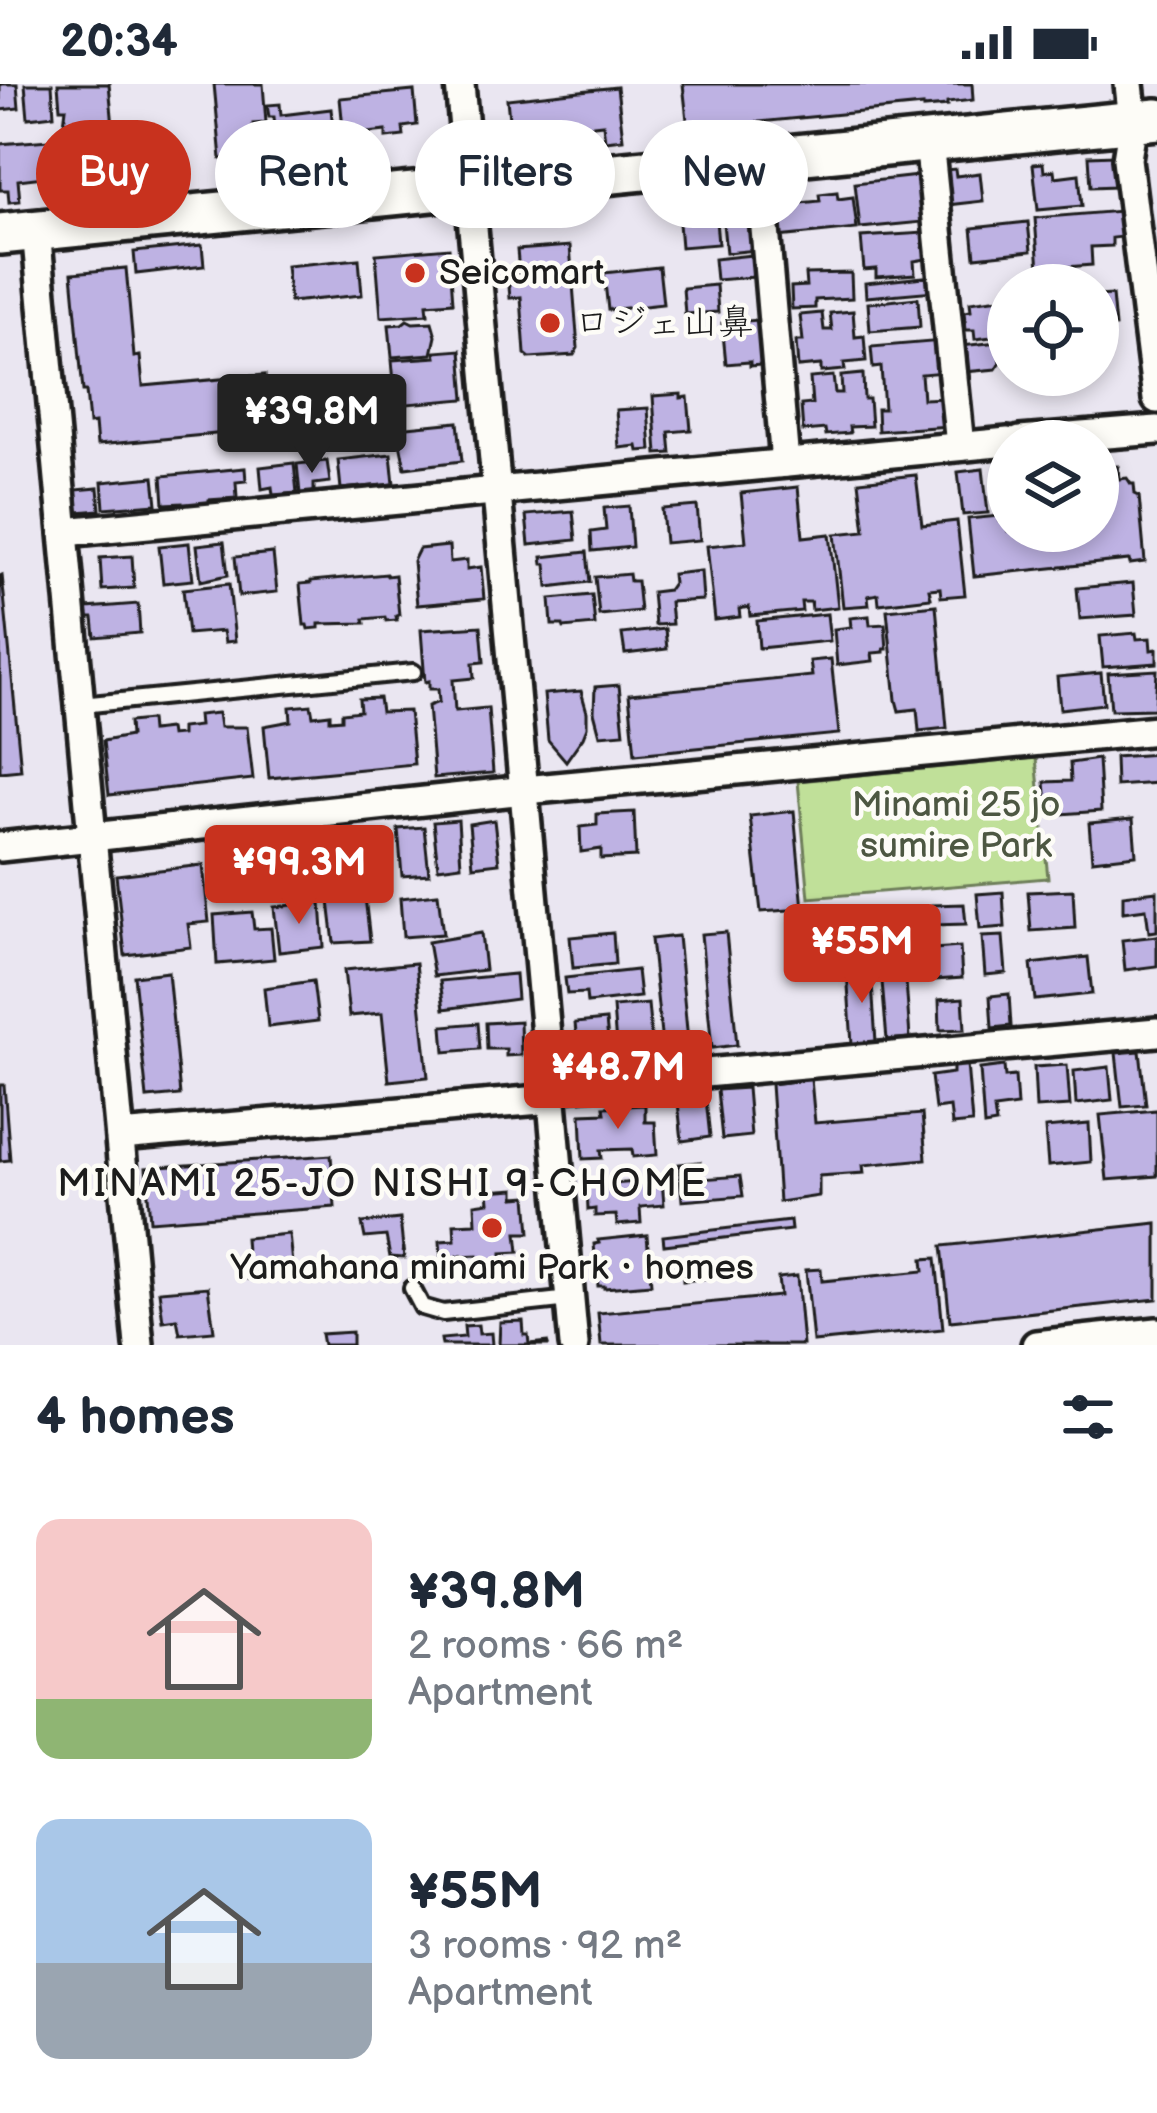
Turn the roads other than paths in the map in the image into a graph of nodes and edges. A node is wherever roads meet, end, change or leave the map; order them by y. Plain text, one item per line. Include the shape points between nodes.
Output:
1 (460, 84) edge
2 (1140, 108) edge
3 (463, 120) edge
4 (929, 141) junction
5 (808, 153) edge
6 (415, 193) edge
7 (474, 228) edge
8 (765, 228) edge
9 (18, 232) edge
10 (1155, 351) edge
11 (1157, 399) edge
12 (1157, 430) edge
13 (1119, 433) edge
14 (987, 444) edge
15 (960, 446) junction
16 (785, 463) junction
17 (498, 490) junction
18 (64, 532) junction
19 (413, 672) dead end
20 (81, 705) junction
21 (1157, 730) edge
22 (525, 790) junction
23 (92, 838) junction
24 (0, 847) edge
25 (1157, 1032) edge
26 (552, 1093) junction
27 (120, 1136) junction
28 (412, 1288) dead end
29 (570, 1299) junction
30 (1157, 1332) edge
31 (139, 1345) edge
32 (574, 1345) edge
33 (1039, 1345) edge

1 - 3 street
2 - 4 street
2 - 10 street via 1127,159
4 - 5 street
4 - 15 street
6 - 9 street
7 - 17 street
8 - 16 street
9 - 18 street
10 - 11 street
12 - 13 street
14 - 15 street
15 - 16 street
16 - 17 street
17 - 18 street
17 - 22 street
18 - 20 street
19 - 20 lane
20 - 23 street
21 - 22 street
22 - 23 street
22 - 26 street
23 - 24 street
23 - 27 street
25 - 26 street
26 - 27 street
26 - 29 street
27 - 31 street
28 - 29 lane via 422,1307 443,1313
29 - 32 street
30 - 33 street

